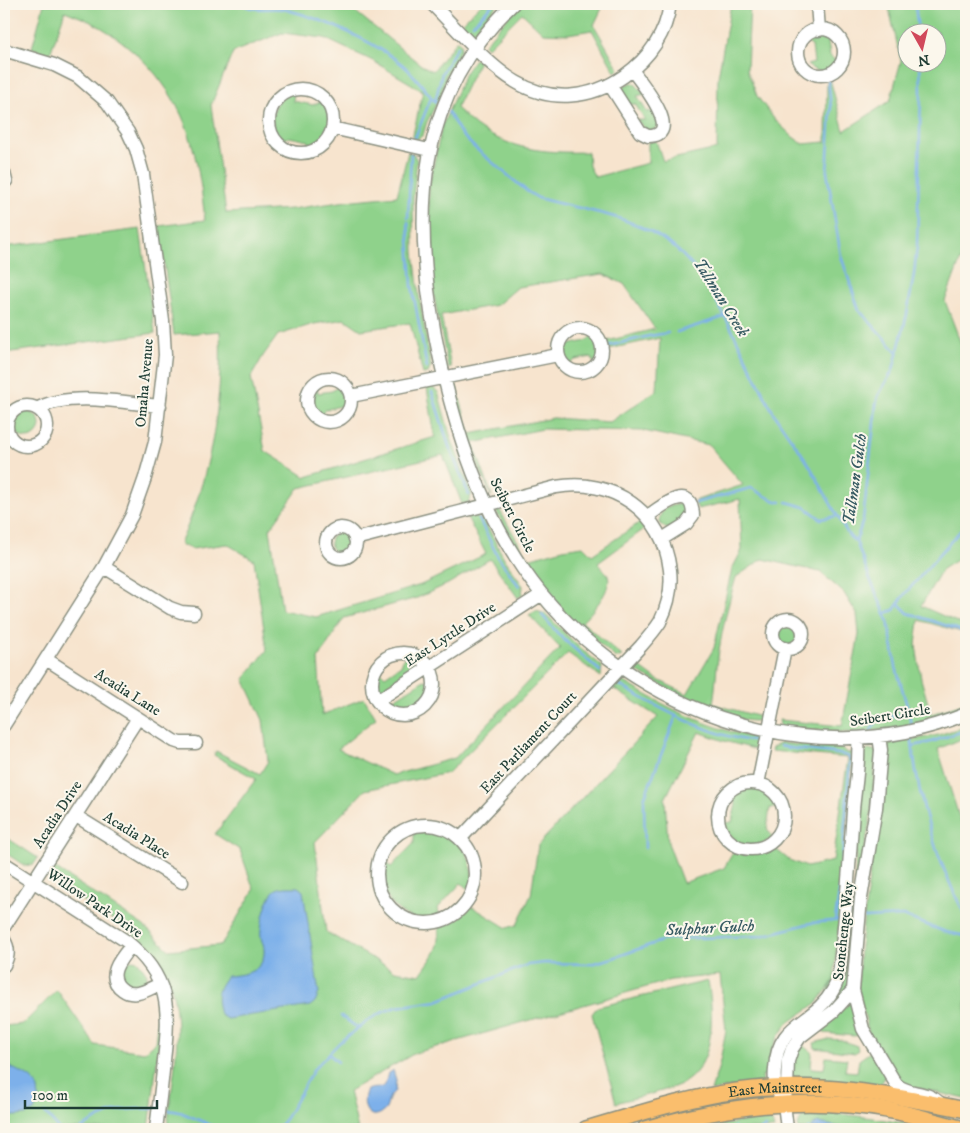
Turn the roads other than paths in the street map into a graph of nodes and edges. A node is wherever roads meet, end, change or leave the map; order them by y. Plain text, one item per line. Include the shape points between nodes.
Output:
1 (432, 4) edge
2 (513, 4) edge
3 (670, 4) edge
4 (816, 4) edge
5 (819, 30) dead end
6 (475, 47) junction
7 (4, 50) edge
8 (632, 70) junction
9 (610, 85) junction
10 (332, 128) junction
11 (429, 150) junction
12 (558, 355) dead end
13 (444, 377) junction
14 (351, 396) dead end
15 (160, 406) junction
16 (38, 408) dead end
17 (488, 505) junction
18 (648, 516) junction
19 (355, 539) dead end
20 (662, 539) junction
21 (104, 567) junction
22 (542, 594) junction
23 (194, 613) dead end
24 (785, 648) dead end
25 (46, 659) junction
26 (430, 667) junction
27 (620, 667) junction
28 (377, 701) junction
29 (966, 714) edge
30 (138, 718) junction
31 (4, 724) edge
32 (769, 730) junction
33 (884, 735) junction
34 (858, 738) junction
35 (196, 744) dead end
36 (758, 784) junction
37 (76, 816) junction
38 (460, 839) junction
39 (4, 863) edge
40 (33, 882) junction
41 (182, 882) dead end
42 (854, 898) junction
43 (4, 927) edge
44 (4, 940) edge
45 (131, 946) junction
46 (4, 965) edge
47 (160, 984) junction
48 (853, 990) junction
49 (781, 1087) junction
50 (784, 1103) junction
51 (942, 1105) junction
52 (966, 1110) edge
53 (156, 1129) edge
54 (586, 1129) edge
55 (645, 1129) edge
56 (787, 1129) edge
57 (965, 1129) edge

1 - 6 street
2 - 6 street, Seibert Circle
3 - 8 street via 656,43
4 - 5 street
6 - 9 street via 511,79 541,92 581,95
6 - 11 street, Seibert Circle via 445,100
7 - 15 street, Omaha Avenue via 54,65 84,81 108,102 131,138 142,168 163,321 165,355
8 - 9 street
8 - 9 street via 663,117 663,127 658,134 648,136 640,132
10 - 10 street via 328,102 310,90 294,89 284,93 269,114 268,125 274,140 291,152 317,149
10 - 11 street
11 - 13 street, Seibert Circle via 423,205 424,249 431,311
12 - 13 street
13 - 14 street
13 - 17 street, Seibert Circle via 462,438
15 - 16 street via 83,400 52,402
15 - 21 street, Omaha Avenue via 153,449 140,495
17 - 18 street via 556,487 578,485 617,494
17 - 19 street
17 - 22 street, Seibert Circle via 508,546
18 - 20 street, East Parliament Court
18 - 20 street via 675,498 685,499 690,504 693,514 690,521
20 - 27 street, East Parliament Court via 670,577 665,610 647,640
21 - 23 street via 170,608
21 - 25 street, Omaha Avenue
22 - 26 street, East Lyttle Drive
22 - 27 street, Seibert Circle via 584,638
24 - 32 street
25 - 30 street, Acadia Lane
25 - 31 street, Omaha Avenue
26 - 28 street, East Lyttle Drive
26 - 28 street via 435,686 423,708 411,714 398,715
26 - 28 street via 421,658 408,653 383,659 373,676 372,689
27 - 32 street, Seibert Circle via 698,710
27 - 38 street, East Parliament Court
29 - 33 street, Seibert Circle via 924,728
30 - 35 street, Acadia Lane via 174,741
30 - 37 street, Acadia Drive
32 - 34 street, Seibert Circle via 816,737
32 - 36 street
33 - 34 street, Seibert Circle
33 - 42 street, Stonehenge Way via 876,808
34 - 42 street, Stonehenge Way via 853,807
36 - 36 street via 741,785 731,790 719,809 722,832 734,844 745,848 767,845 784,823 780,801 769,788
37 - 40 street, Acadia Drive
37 - 41 street, Acadia Place
38 - 38 street via 446,830 424,826 402,832 389,842 381,857 378,879 382,895 392,909 406,919 424,923 442,921 462,908 473,888 475,870 470,853
39 - 40 street, Willow Park Drive
40 - 43 street, Acadia Drive
40 - 45 street, Willow Park Drive
42 - 48 street, Stonehenge Way
42 - 49 street, Stonehenge Way via 842,940 834,989 826,1001 795,1026 780,1044 775,1060
44 - 46 street via 8,954
45 - 47 street, Willow Park Drive via 147,962
45 - 47 street via 115,970 115,979 120,987 127,993 138,993
47 - 53 street, Willow Park Drive via 168,1024
48 - 49 street, Stonehenge Way via 834,1011 796,1041
48 - 51 street via 864,1029 896,1084 900,1088 932,1096
49 - 50 street, Stonehenge Way
49 - 51 main road, East Mainstreet via 865,1091
49 - 54 main road, East Mainstreet via 713,1096
50 - 55 main road, East Mainstreet via 717,1111
50 - 56 street, Stonehenge Way
50 - 57 main road, East Mainstreet via 873,1108
51 - 52 main road, East Mainstreet

